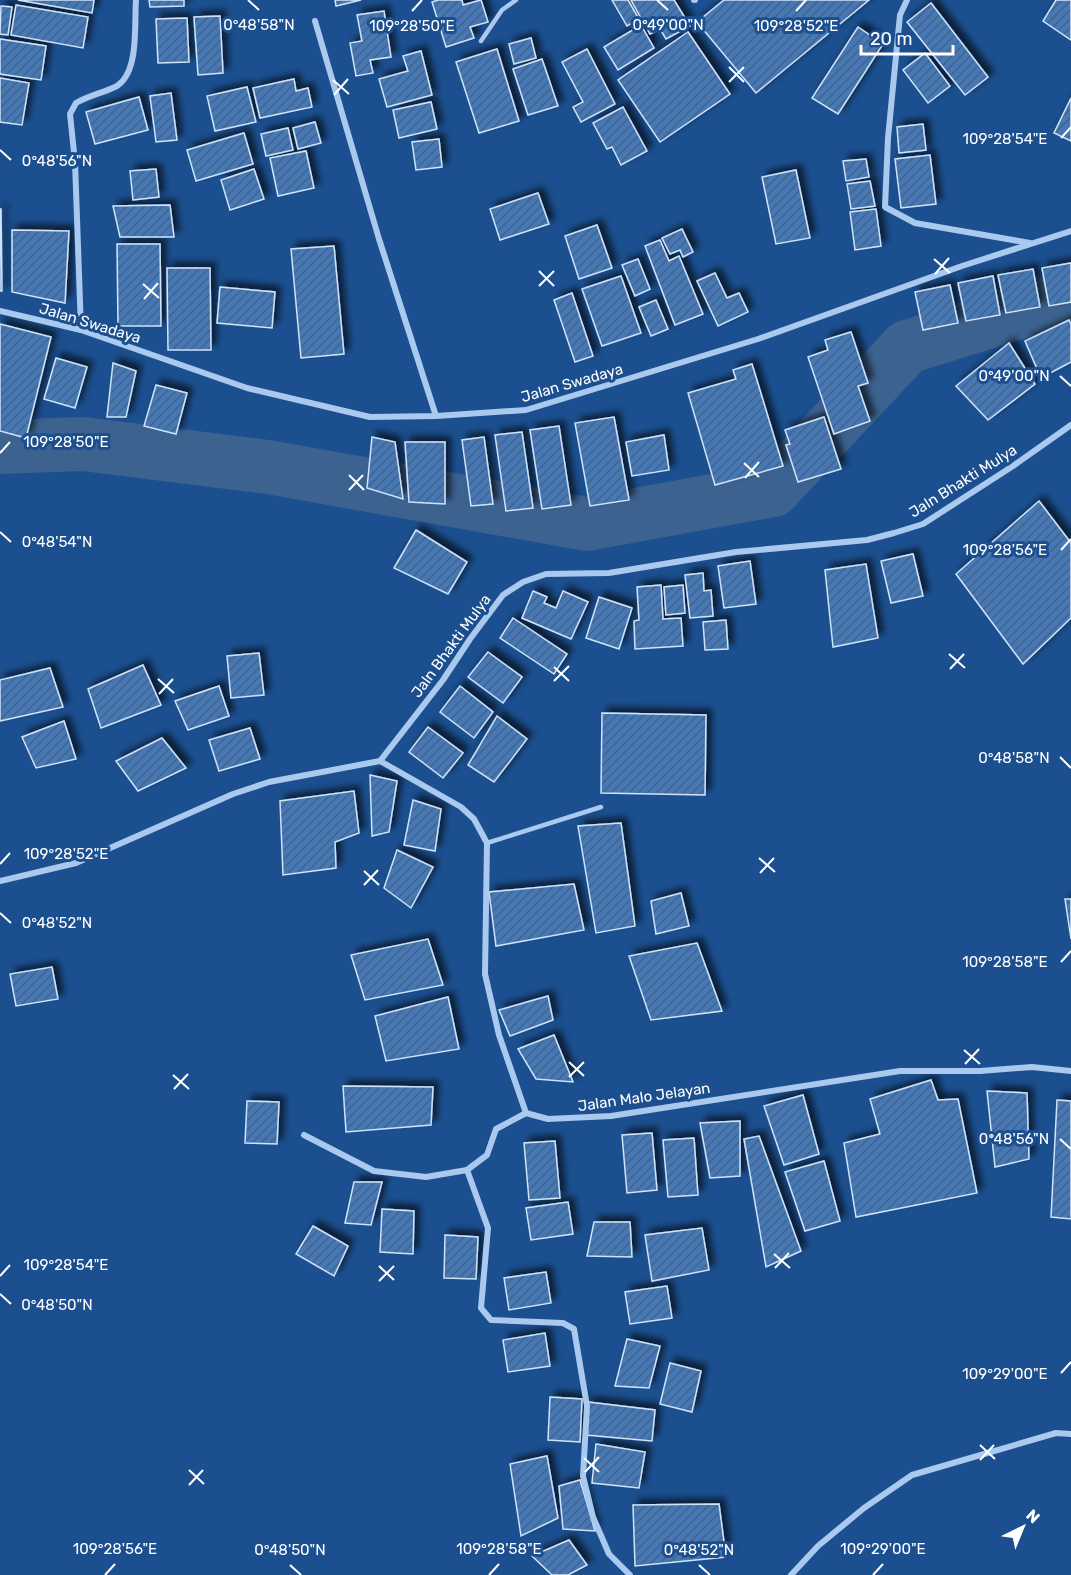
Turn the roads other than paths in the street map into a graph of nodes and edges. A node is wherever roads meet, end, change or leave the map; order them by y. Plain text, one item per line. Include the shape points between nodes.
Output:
1 (136, 0) edge
2 (516, 0) edge
3 (907, 0) edge
4 (315, 21) dead end
5 (481, 41) dead end
6 (1071, 231) edge
7 (1032, 244) junction
8 (0, 311) edge
9 (81, 330) junction
10 (436, 416) junction
11 (1071, 425) edge
12 (380, 761) junction
13 (601, 807) dead end
14 (487, 843) junction
15 (0, 881) edge
16 (1071, 1071) edge
17 (526, 1113) junction
18 (304, 1135) dead end
19 (467, 1170) junction
20 (1071, 1434) edge
21 (630, 1575) edge
22 (791, 1575) edge

1 - 9 street via 132,64 126,78 76,103 70,114
2 - 5 lane via 502,10
3 - 7 street via 900,15 885,207 915,223
4 - 10 street
6 - 7 street, Jalan Swadaya
7 - 10 street, Jalan Swadaya via 758,339 526,410
8 - 9 street, Jalan Swadaya
9 - 10 street, Jalan Swadaya via 247,388 370,417
11 - 12 street, Jaln Bhakti Mulya via 923,524 894,533 867,540 736,552 609,573 546,574 523,582 503,596
12 - 14 street via 461,807 474,819
12 - 15 street via 269,782 76,863
13 - 14 lane
14 - 17 street via 485,974 499,1035
16 - 17 street, Jalan Malo Jelayan via 1032,1067 900,1071 611,1116 548,1119
17 - 19 street via 496,1129 487,1155
18 - 19 street via 374,1171 426,1177
19 - 21 street via 488,1228 481,1308 491,1320 563,1323 574,1329 587,1406 583,1476 593,1517 609,1554
20 - 22 street via 1056,1433 912,1475 818,1546

